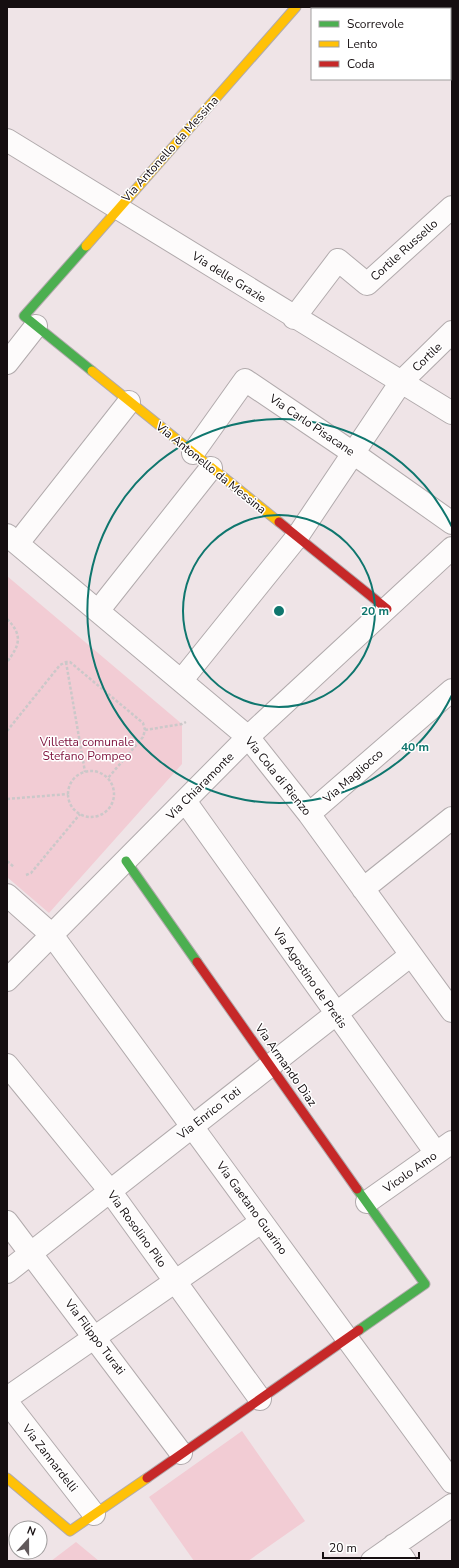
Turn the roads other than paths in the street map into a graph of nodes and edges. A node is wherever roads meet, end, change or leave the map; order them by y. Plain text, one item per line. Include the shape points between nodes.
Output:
1 (296, 7) edge
2 (7, 140) edge
3 (118, 208) junction
4 (452, 208) edge
5 (294, 318) junction
6 (36, 326) junction
7 (452, 332) edge
8 (7, 363) edge
9 (401, 382) junction
10 (129, 402) junction
11 (452, 414) edge
12 (193, 453) junction
13 (354, 453) junction
14 (211, 468) junction
15 (452, 523) edge
16 (297, 537) junction
17 (12, 539) edge
18 (452, 548) edge
19 (387, 609) junction
20 (98, 611) junction
21 (181, 681) junction
22 (452, 690) edge
23 (248, 738) junction
24 (184, 801) junction
25 (308, 814) junction
26 (452, 818) edge
27 (126, 861) junction
28 (364, 890) junction
29 (7, 895) edge
30 (52, 935) junction
31 (411, 955) junction
32 (7, 980) edge
33 (452, 1011) edge
34 (336, 1014) junction
35 (7, 1065) edge
36 (271, 1065) junction
37 (192, 1127) junction
38 (444, 1148) edge
39 (110, 1191) junction
40 (367, 1202) junction
41 (7, 1222) edge
42 (262, 1222) junction
43 (31, 1252) junction
44 (7, 1272) edge
45 (176, 1282) junction
46 (95, 1338) junction
47 (347, 1338) junction
48 (7, 1398) edge
49 (260, 1399) junction
50 (7, 1402) edge
51 (181, 1453) junction
52 (7, 1478) edge
53 (452, 1482) edge
54 (452, 1505) edge
55 (94, 1514) junction
56 (400, 1553) edge
57 (372, 1561) edge

1 - 3 street, Via Antonello da Messina
2 - 3 street, Via delle Grazie
3 - 5 street, Via delle Grazie
3 - 6 street, Via Antonello da Messina via 24,316
4 - 5 street, Cortile Russello via 367,284 338,260
5 - 9 street, Via delle Grazie
6 - 8 street
6 - 10 street, Via Antonello da Messina
7 - 9 street, Cortile
9 - 11 street, Via delle Grazie
9 - 13 street, Cortile
10 - 12 street, Via Antonello da Messina
10 - 17 street
12 - 13 street, Via Carlo Pisacane via 245,380
12 - 14 street, Via Antonello da Messina
13 - 15 street, Via Carlo Pisacane
13 - 16 street, Cortile
14 - 16 street, Via Antonello da Messina
14 - 20 street
16 - 19 street, Via Antonello da Messina
16 - 21 street, Cortile
17 - 20 street, Via Cola di Rienzo
18 - 19 street, Via Chiaramonte
19 - 23 street, Via Chiaramonte
20 - 21 street, Via Cola di Rienzo
21 - 23 street, Via Cola di Rienzo
22 - 25 street, Via Magliocco
23 - 24 street, Via Chiaramonte
23 - 25 street, Via Cola di Rienzo
24 - 27 street, Via Chiaramonte
24 - 34 street, Via Agostino de Pretis
25 - 28 street, Via Cola di Rienzo
26 - 28 street
27 - 30 street, Via Chiaramonte
27 - 36 street, Via Armando Diaz
28 - 31 street, Via Cola di Rienzo
29 - 30 street
30 - 32 street, Via Chiaramonte
30 - 37 street, Via Gaetano Guarino
31 - 33 street, Via Cola di Rienzo
31 - 34 street, Via Enrico Toti
34 - 36 street, Via Enrico Toti
34 - 38 street, Via Agostino de Pretis
35 - 39 street, Via Rosolino Pilo
36 - 37 street, Via Enrico Toti
36 - 40 street, Via Armando Diaz
37 - 39 street, Via Enrico Toti
37 - 42 street, Via Gaetano Guarino
38 - 40 street, Vicolo Amo
39 - 43 street, Via Enrico Toti
39 - 45 street, Via Rosolino Pilo
40 - 47 street, Via Armando Diaz via 425,1284
41 - 43 street, Via Filippo Turati
42 - 45 street
42 - 47 street, Via Gaetano Guarino
43 - 44 street, Via Enrico Toti
43 - 46 street, Via Filippo Turati
45 - 46 street
45 - 49 street, Via Rosolino Pilo
46 - 48 street
46 - 51 street, Via Filippo Turati
47 - 49 street
47 - 53 street, Via Gaetano Guarino
49 - 51 street
50 - 55 street, Via Zannardelli
51 - 55 street
52 - 55 street via 70,1531
54 - 56 street
56 - 57 street

